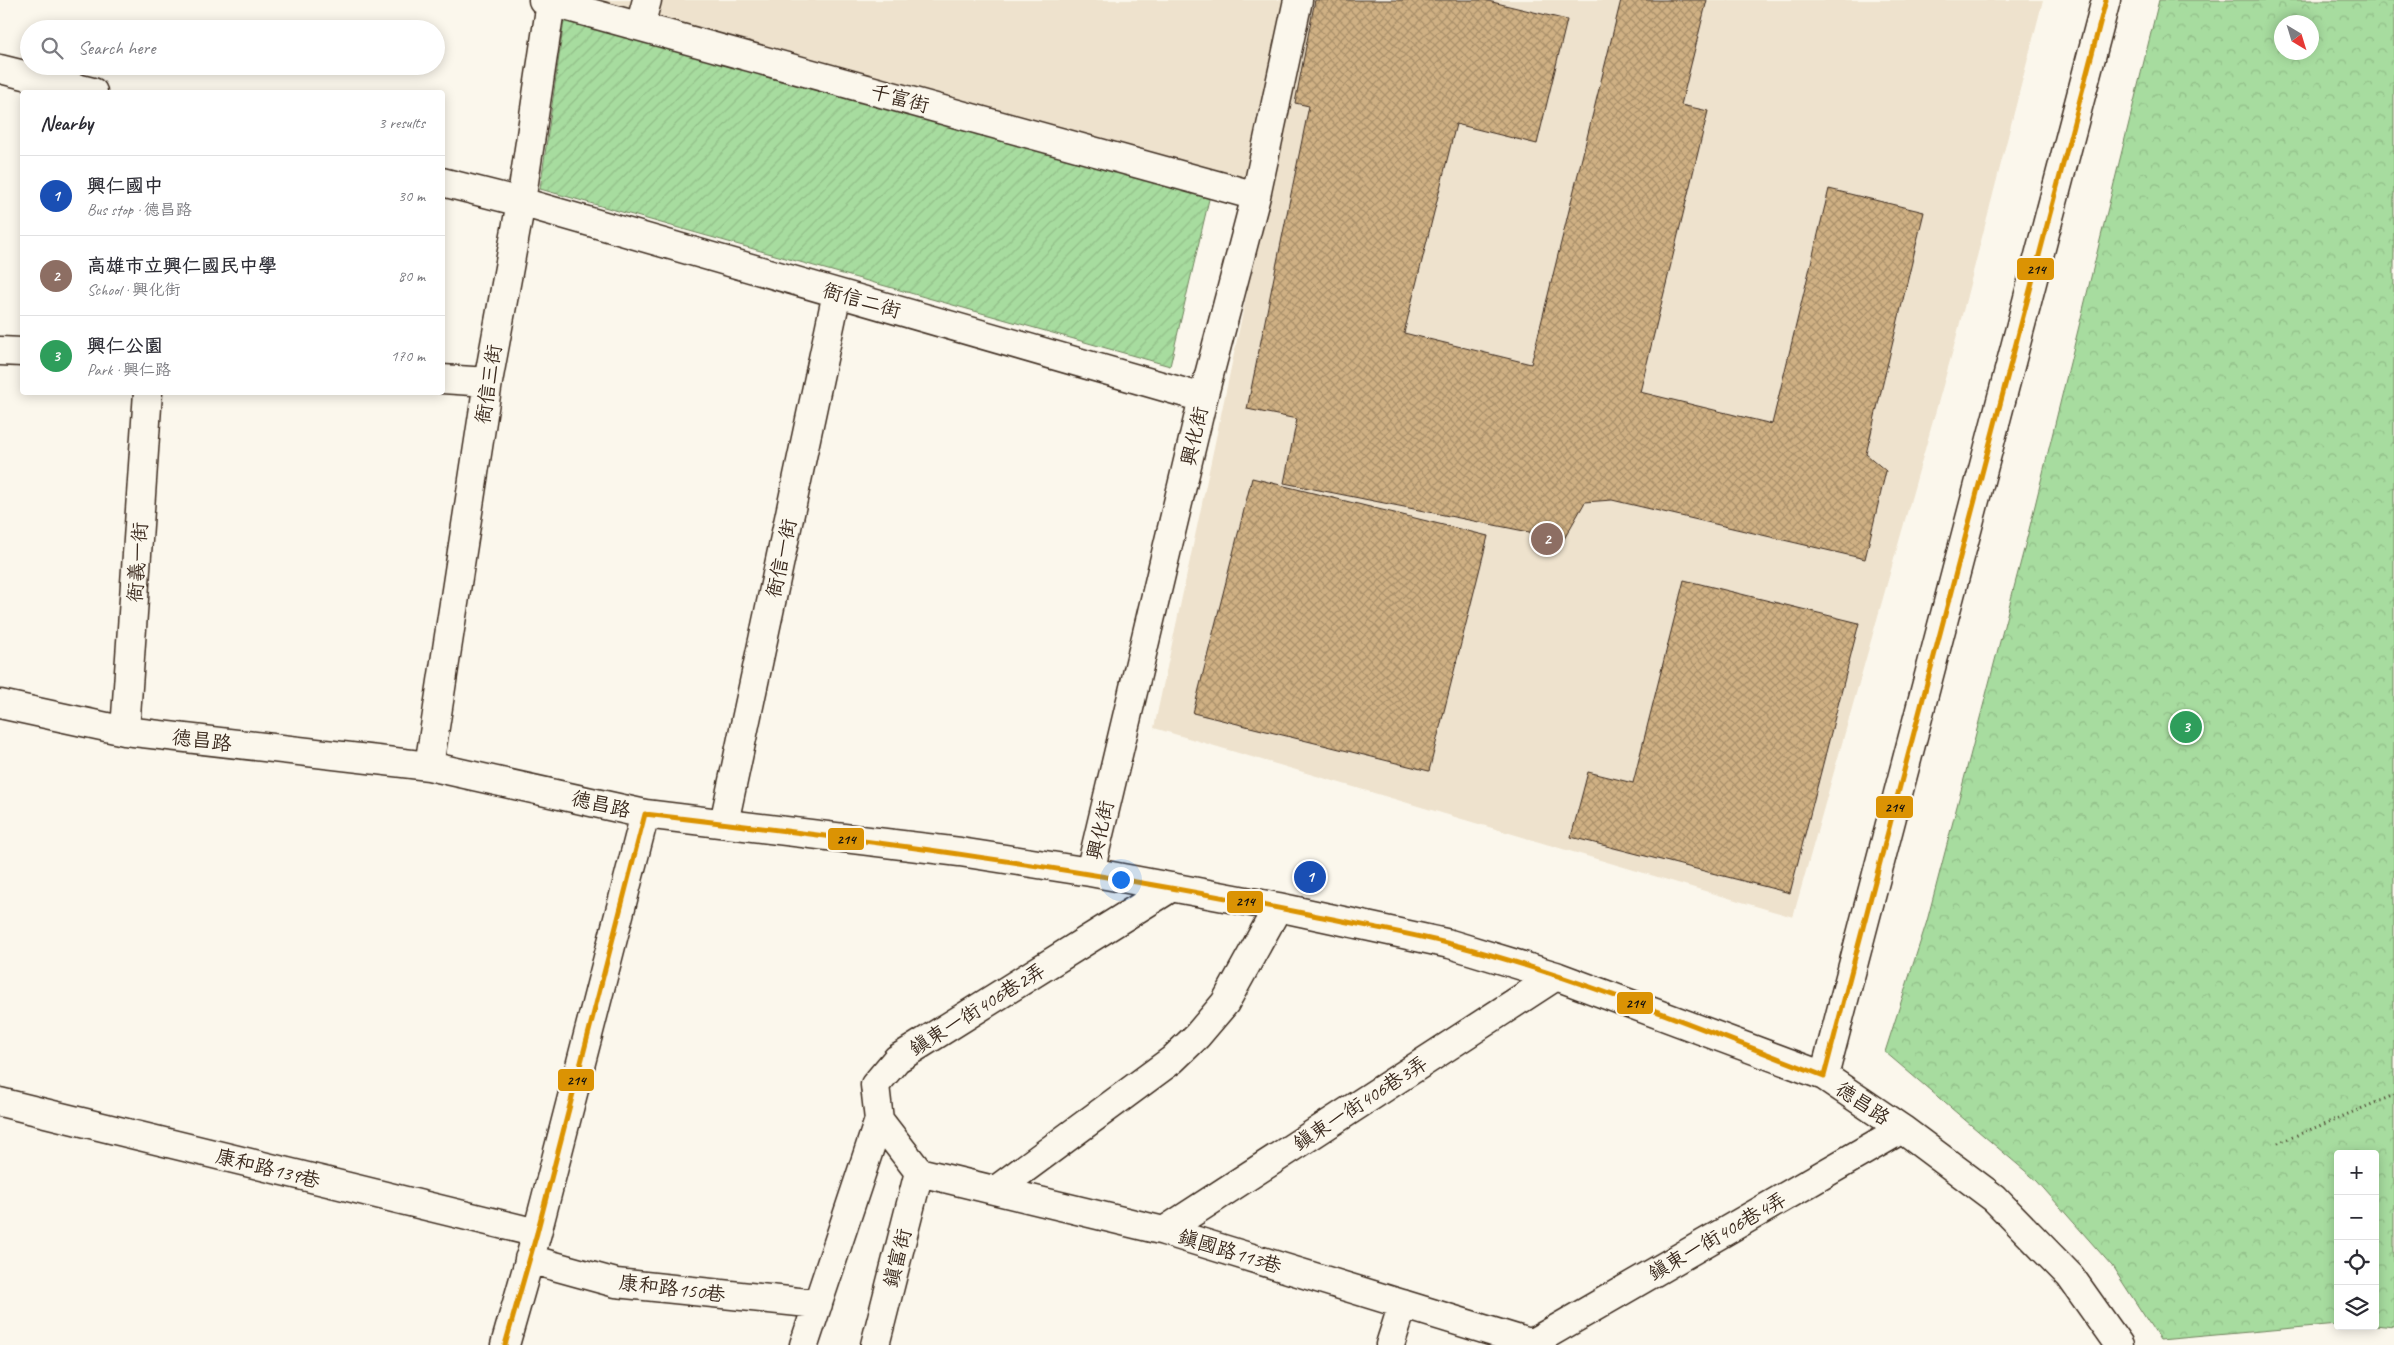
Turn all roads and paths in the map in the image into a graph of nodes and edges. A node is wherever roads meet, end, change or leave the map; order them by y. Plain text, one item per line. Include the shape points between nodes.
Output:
1 (647, 0) edge
2 (1298, 0) edge
3 (2106, 0) edge
4 (547, 1) edge
5 (640, 26) junction
6 (0, 69) edge
7 (20, 74) edge
8 (24, 75) edge
9 (84, 90) edge
10 (445, 183) edge
11 (1256, 196) junction
12 (521, 202) junction
13 (837, 293) junction
14 (0, 351) edge
15 (20, 352) edge
16 (445, 379) edge
17 (488, 382) junction
18 (148, 395) edge
19 (1203, 398) junction
20 (0, 704) edge
21 (125, 731) junction
22 (429, 766) junction
23 (645, 814) junction
24 (724, 823) junction
25 (1090, 872) junction
26 (1172, 887) junction
27 (1278, 907) junction
28 (1556, 976) junction
29 (1824, 1076) junction
30 (2394, 1095) edge
31 (0, 1102) edge
32 (879, 1120) junction
33 (1902, 1128) junction
34 (2278, 1143) dead end
35 (919, 1172) junction
36 (996, 1190) junction
37 (1164, 1231) junction
38 (533, 1246) junction
39 (818, 1304) junction
40 (1403, 1304) junction
41 (1534, 1344) edge
42 (505, 1345) edge
43 (804, 1345) edge
44 (875, 1345) edge
45 (1390, 1345) edge
46 (2119, 1345) edge

1 - 5 street
2 - 11 street, 興化街
3 - 29 street
4 - 5 street, 千富街
4 - 12 street, 衙信三街
5 - 11 street, 千富街
6 - 7 street
8 - 9 street
10 - 12 street, 衙信二街
11 - 19 street, 興化街
12 - 13 street, 衙信二街
12 - 17 street, 衙信三街
13 - 19 street, 衙信二街
13 - 24 street, 衙信一街
14 - 15 street
16 - 17 street
17 - 22 street, 衙信三街
18 - 21 street, 衙義一街
19 - 25 street, 興化街
20 - 21 street, 德昌路
21 - 22 street, 德昌路
22 - 23 street, 德昌路
23 - 24 street, 德昌路
23 - 38 street
24 - 25 street, 德昌路 via 960,852
25 - 26 street, 德昌路
26 - 27 street, 德昌路
26 - 32 street, 鎮東一街406巷2弄 via 897,1059 876,1085
27 - 28 street, 德昌路 via 1450,944
27 - 36 street via 1225,1003 1197,1036 1172,1060
28 - 29 street, 德昌路
28 - 37 street, 鎮東一街406巷3弄
29 - 33 street, 德昌路
30 - 34 path
31 - 38 street, 康和路139巷
32 - 35 street
32 - 39 street
33 - 41 street, 鎮東一街406巷4弄
33 - 46 street, 德昌路 via 1994,1198 2070,1276
35 - 36 street, 鎮國路113巷
35 - 44 street, 鎮富街
36 - 37 street, 鎮國路113巷
37 - 40 street, 鎮國路113巷
38 - 39 street, 康和路150巷 via 616,1283
38 - 42 street
39 - 43 street
40 - 41 street, 鎮國路113巷
40 - 45 street

